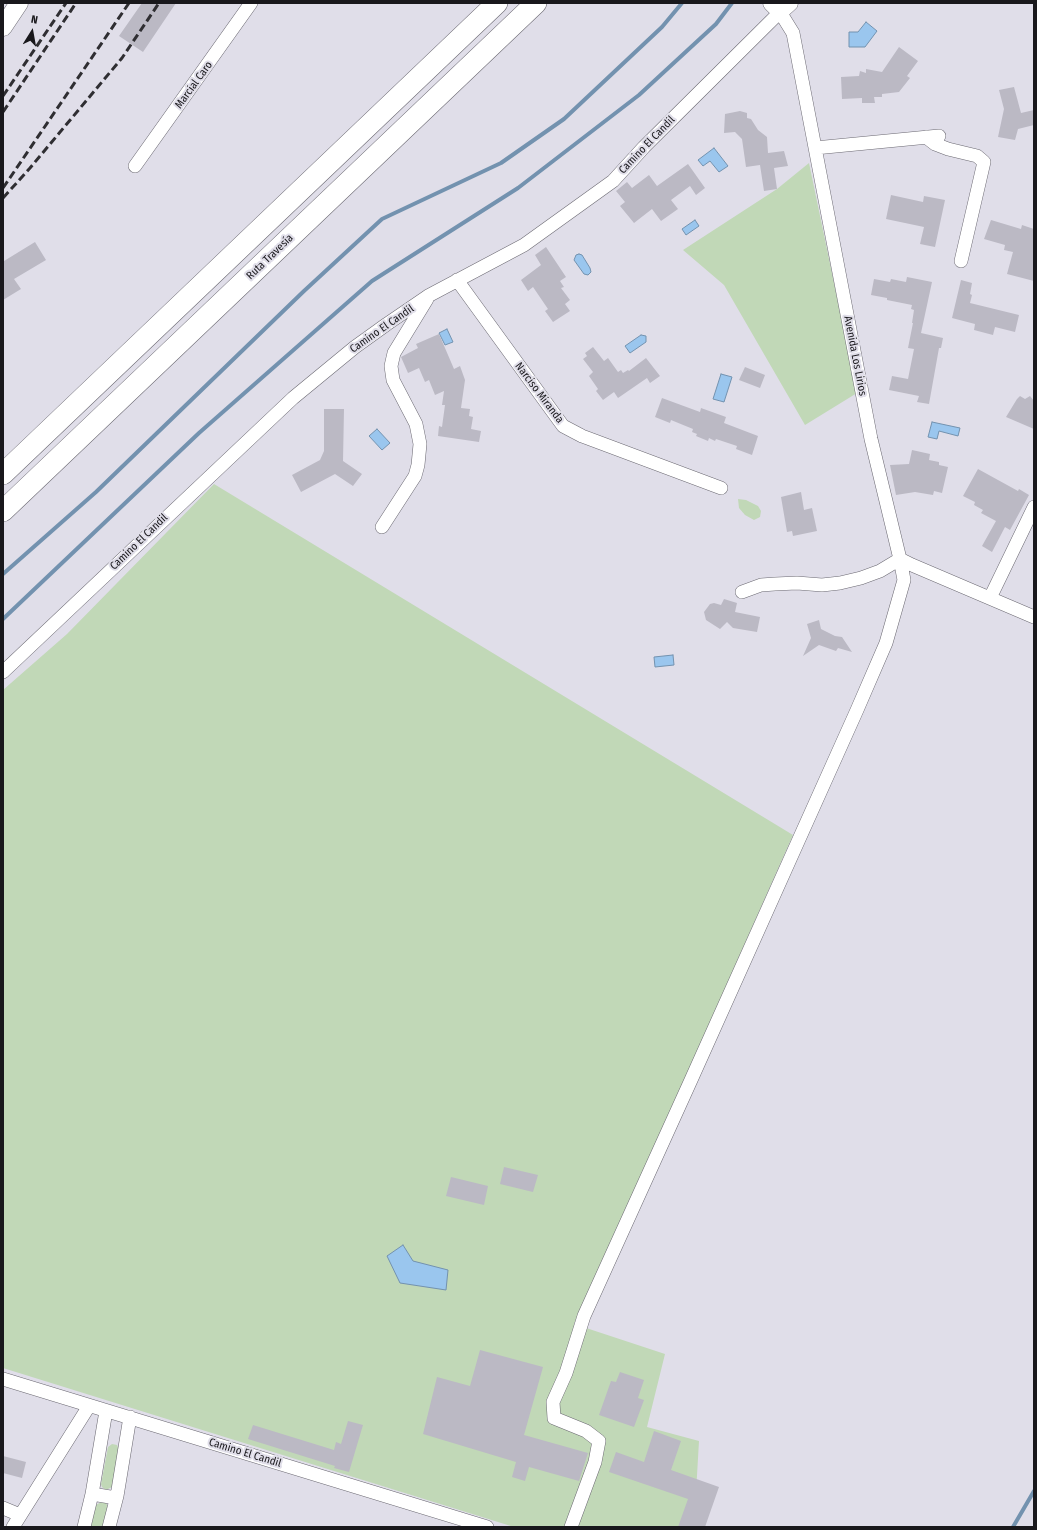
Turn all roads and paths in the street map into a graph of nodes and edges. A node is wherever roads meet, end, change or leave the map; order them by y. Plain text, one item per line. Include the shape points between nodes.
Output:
1 (19, 3) edge
2 (251, 3) edge
3 (497, 3) edge
4 (536, 3) edge
5 (780, 6) edge
6 (3, 27) edge
7 (815, 148) junction
8 (135, 166) dead end
9 (961, 261) dead end
10 (457, 280) junction
11 (428, 296) junction
12 (3, 474) edge
13 (721, 488) dead end
14 (1034, 508) edge
15 (3, 511) edge
16 (382, 527) dead end
17 (900, 559) junction
18 (742, 592) dead end
19 (990, 598) junction
20 (1034, 617) edge
21 (3, 672) edge
22 (3, 1378) edge
23 (89, 1406) junction
24 (106, 1411) junction
25 (130, 1417) junction
26 (92, 1494) junction
27 (116, 1498) junction
28 (3, 1508) edge
29 (20, 1515) junction
30 (13, 1527) edge
31 (84, 1527) edge
32 (109, 1527) edge
33 (487, 1527) edge
34 (571, 1527) edge

1 - 6 main road
2 - 8 street, Marcial Caro
3 - 12 highway
4 - 15 highway, Ruta Travesía
5 - 7 street, Avenida Los Lirios via 793,33
5 - 10 street, Camino El Candil via 613,181 524,245
7 - 9 street via 933,136 935,144 977,156 984,162
7 - 17 street, Avenida Los Lirios via 871,439
10 - 11 street, Camino El Candil
10 - 13 street, Narciso Miranda via 563,426 582,436
11 - 16 street via 397,347 391,366 393,380 416,424 420,454 415,476
11 - 21 street, Camino El Candil via 355,347 292,398
14 - 19 street
17 - 18 street via 880,571 840,583 761,585
17 - 19 street
17 - 34 street, Avenida Los Lirios via 904,580 886,643 584,1316 566,1373 553,1402 554,1418 586,1430 599,1441 595,1462
19 - 20 street
22 - 23 street, Camino El Candil
23 - 24 street, Camino El Candil
23 - 29 street
24 - 25 street, Camino El Candil
24 - 26 street
25 - 27 street
25 - 33 street, Camino El Candil
26 - 27 street
26 - 31 street
27 - 32 street
28 - 29 street
29 - 30 street

